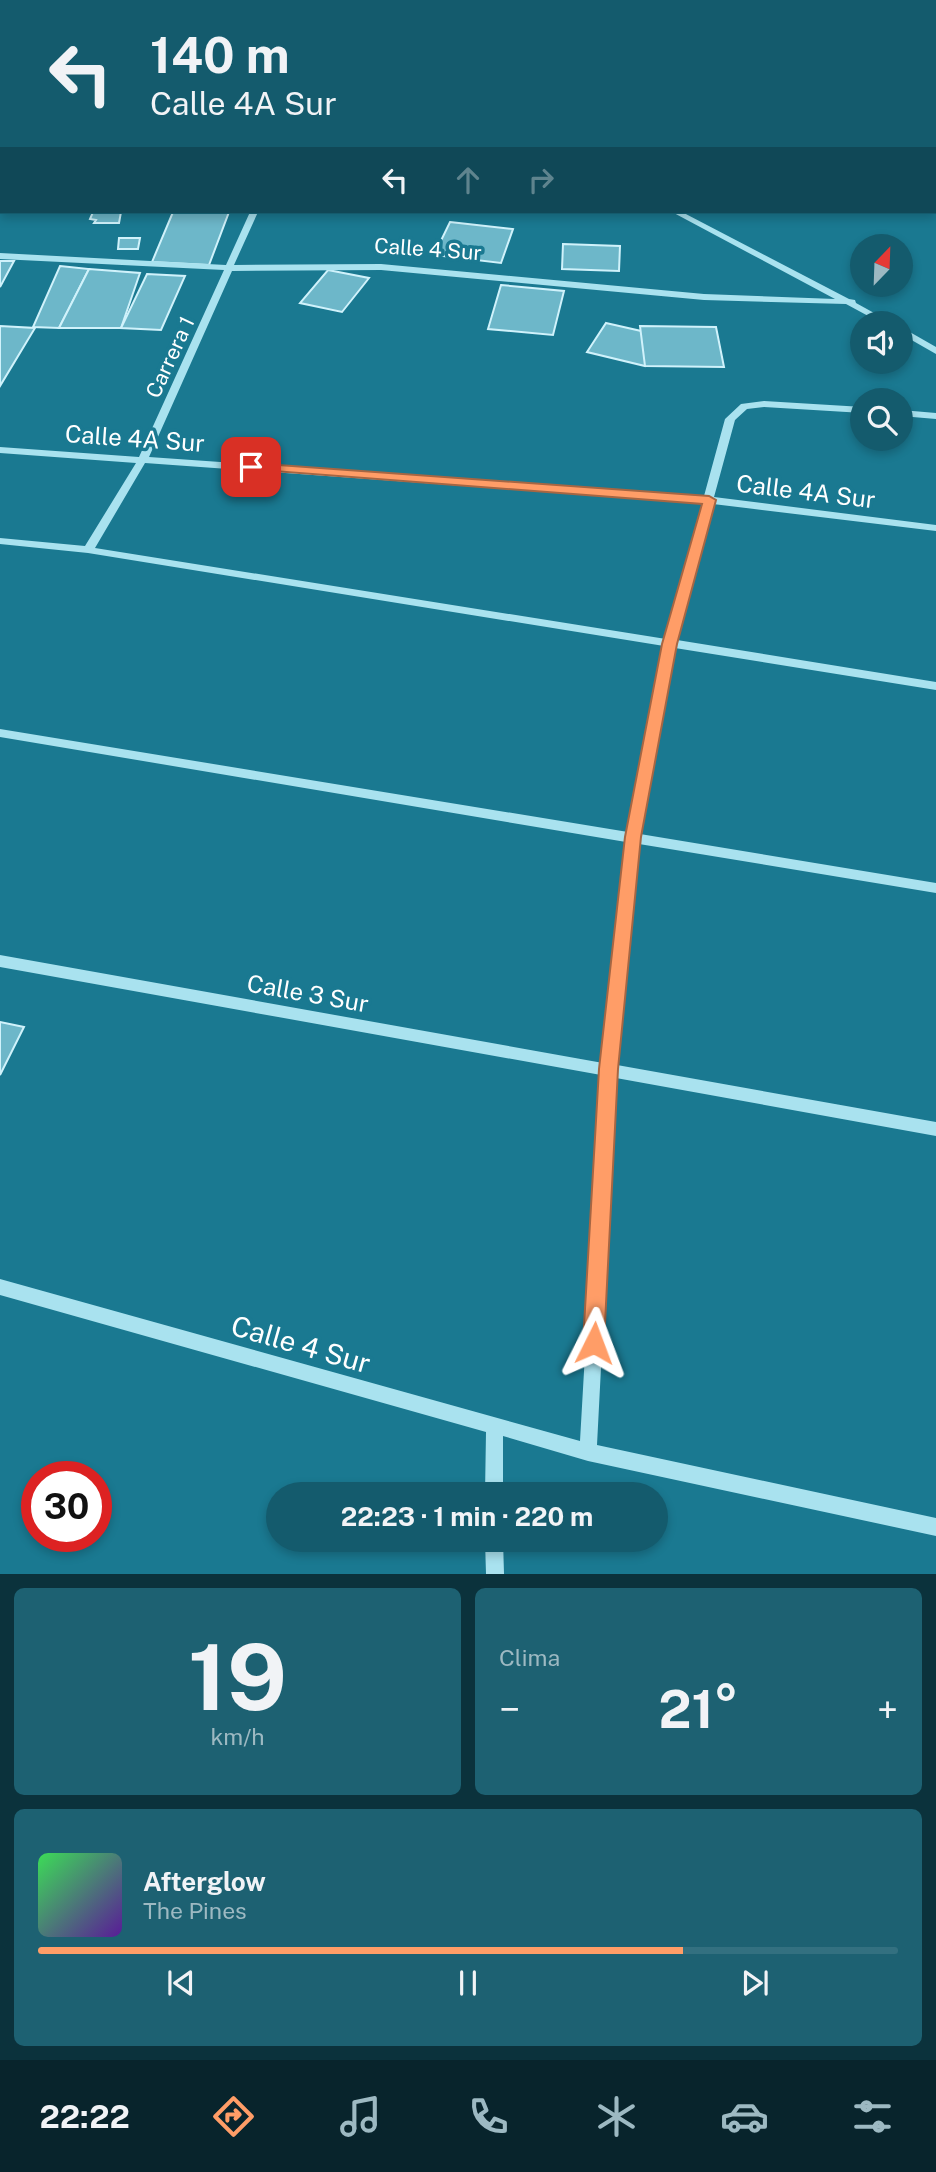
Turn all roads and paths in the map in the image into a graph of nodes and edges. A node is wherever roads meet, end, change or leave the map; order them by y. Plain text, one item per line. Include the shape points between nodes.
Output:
1 (253, 214) edge
2 (680, 214) edge
3 (0, 256) edge
4 (230, 268) junction
5 (852, 302) junction
6 (868, 311) edge
7 (913, 337) edge
8 (936, 351) edge
9 (850, 409) edge
10 (913, 414) edge
11 (936, 416) edge
12 (0, 450) edge
13 (143, 459) junction
14 (709, 500) junction
15 (936, 528) edge
16 (0, 541) edge
17 (88, 550) junction
18 (670, 644) junction
19 (936, 686) edge
20 (0, 733) edge
21 (633, 837) junction
22 (936, 888) edge
23 (0, 961) edge
24 (608, 1069) junction
25 (936, 1129) edge
26 (0, 1287) edge
27 (494, 1426) junction
28 (588, 1452) junction
29 (494, 1482) edge
30 (936, 1527) edge
31 (495, 1552) edge
32 (495, 1573) edge

1 - 4 street, Carrera 1
2 - 5 street
3 - 4 street, Calle 4 Sur
4 - 5 street, Calle 4 Sur via 381,267 704,297
4 - 13 street, Carrera 1
5 - 6 street
7 - 8 street
9 - 14 street via 744,406 730,419
10 - 11 street
12 - 13 street, Calle 4A Sur
13 - 14 street, Calle 4A Sur
13 - 17 street, Carrera 1
14 - 15 street, Calle 4A Sur
14 - 18 street
16 - 17 street
17 - 18 street
18 - 19 street
18 - 21 street
20 - 21 street
21 - 22 street
21 - 24 street
23 - 24 street, Calle 3 Sur
24 - 25 street, Calle 3 Sur
24 - 28 street
26 - 27 street, Calle 4 Sur
27 - 28 street, Calle 4 Sur
27 - 29 street
28 - 30 street, Calle 4 Sur
31 - 32 street

